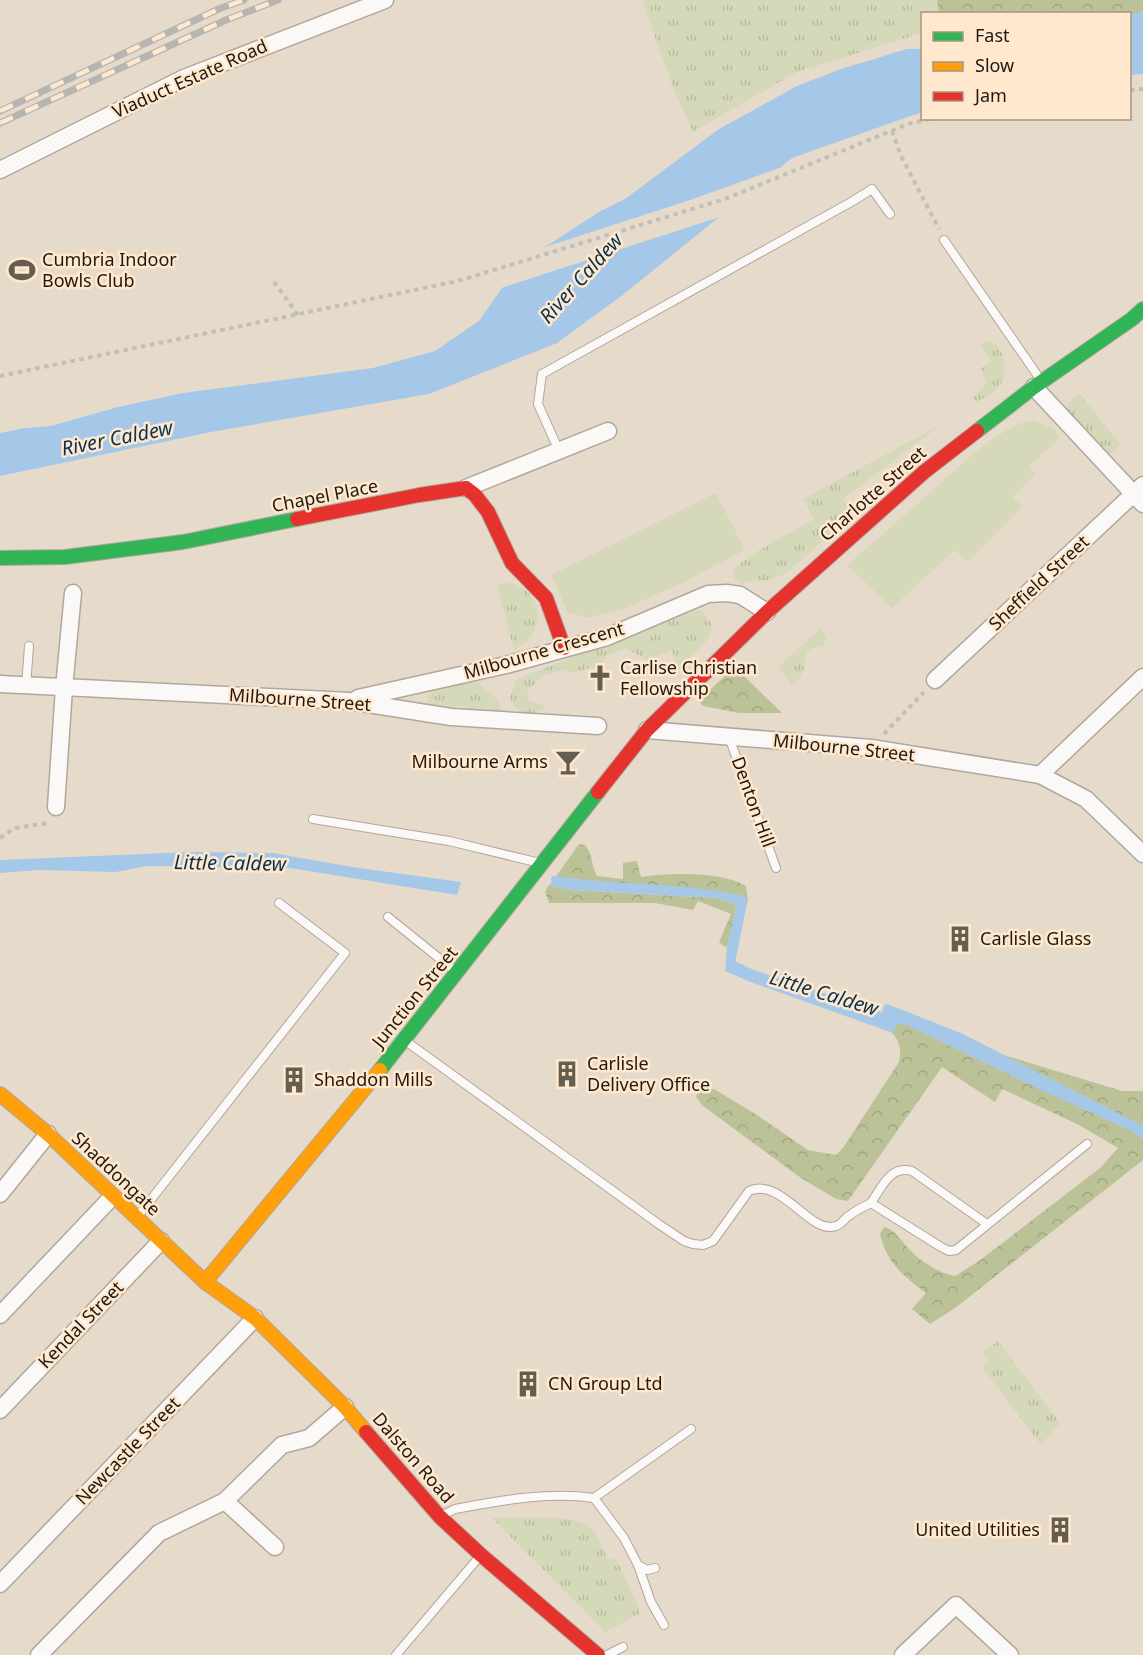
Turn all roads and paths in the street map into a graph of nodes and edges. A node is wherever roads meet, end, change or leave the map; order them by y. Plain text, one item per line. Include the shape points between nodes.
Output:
1 (385, 0) edge
2 (925, 120) edge
3 (892, 131) junction
4 (0, 170) edge
5 (890, 214) dead end
6 (944, 240) joint
7 (274, 282) dead end
8 (1143, 309) edge
9 (298, 315) junction
10 (0, 376) edge
11 (1038, 384) junction
12 (608, 431) dead end
13 (559, 451) junction
14 (466, 488) junction
15 (1140, 494) edge
16 (0, 558) edge
17 (74, 593) dead end
18 (767, 612) junction
19 (29, 646) dead end
20 (564, 648) junction
21 (1143, 676) edge
22 (935, 681) joint
23 (0, 684) edge
24 (26, 686) junction
25 (64, 688) junction
26 (349, 700) junction
27 (598, 726) dead end
28 (647, 730) junction
29 (729, 737) junction
30 (870, 748) junction
31 (1040, 775) junction
32 (56, 807) joint
33 (313, 819) dead end
34 (0, 838) edge
35 (1143, 854) edge
36 (543, 864) junction
37 (776, 868) dead end
38 (279, 903) dead end
39 (388, 917) dead end
40 (458, 973) junction
41 (404, 1040) junction
42 (0, 1094) edge
43 (48, 1134) junction
44 (1087, 1144) dead end
45 (0, 1194) edge
46 (112, 1197) junction
47 (871, 1203) junction
48 (136, 1218) junction
49 (987, 1224) junction
50 (161, 1241) junction
51 (205, 1282) junction
52 (0, 1315) edge
53 (255, 1318) junction
54 (345, 1407) junction
55 (0, 1410) edge
56 (691, 1429) dead end
57 (594, 1498) junction
58 (225, 1501) junction
59 (440, 1517) junction
60 (275, 1547) dead end
61 (481, 1555) junction
62 (638, 1565) junction
63 (655, 1568) dead end
64 (0, 1584) edge
65 (664, 1625) dead end
66 (623, 1647) dead end
67 (39, 1655) edge
68 (396, 1655) edge
69 (598, 1655) edge
70 (607, 1655) edge
71 (903, 1655) edge
72 (1010, 1655) edge

1 - 4 street, Viaduct Estate Road via 184,78
2 - 3 path
3 - 6 path
3 - 9 path via 725,199 458,281
5 - 13 lane via 872,189 542,374 538,404
6 - 11 lane
7 - 9 path
8 - 11 street, Charlotte Street
9 - 10 path
11 - 15 street
11 - 18 street, Charlotte Street via 924,472
12 - 13 street
13 - 14 street
14 - 16 street, Chapel Place via 183,542 65,558
14 - 20 street via 488,510 510,560 541,591
15 - 22 street, Sheffield Street
17 - 25 street
18 - 20 street, Milbourne Crescent via 740,595 708,594 607,637
18 - 28 street, Charlotte Street
19 - 24 lane
20 - 26 street, Milbourne Crescent
21 - 31 street
22 - 30 path
23 - 24 street, Milbourne Street
24 - 25 street, Milbourne Street
25 - 26 street, Milbourne Street
25 - 32 street
26 - 27 street, Milbourne Street via 451,717
28 - 29 street, Milbourne Street
28 - 36 street, Junction Street
29 - 30 street, Milbourne Street
29 - 37 lane, Denton Hill
30 - 31 street, Milbourne Street
31 - 35 street, Milbourne Street via 1086,799
32 - 34 path via 48,823 15,828
33 - 36 lane via 449,841
36 - 40 street, Junction Street
38 - 48 lane via 345,953
39 - 40 lane
40 - 41 street, Junction Street
41 - 47 lane via 660,1226 693,1244 713,1241 749,1191 756,1188 772,1190 813,1221 829,1227
41 - 51 street, Junction Street
42 - 43 street, Shaddongate
43 - 45 street
43 - 46 street, Shaddongate
44 - 49 lane
46 - 48 street, Shaddongate
46 - 52 street
47 - 49 lane via 949,1251 956,1250
47 - 49 lane via 892,1175 903,1169 912,1171
48 - 50 street, Shaddongate
50 - 51 street, Shaddongate
50 - 55 street, Kendal Street
51 - 53 street, Dalston Road
53 - 54 street, Dalston Road
53 - 64 street, Newcastle Street
54 - 58 street via 309,1438 282,1445
54 - 59 street, Dalston Road
56 - 57 lane
57 - 59 lane via 568,1494 520,1499 455,1509
57 - 62 lane via 624,1538
58 - 60 street
58 - 67 street via 159,1533
59 - 61 street, Dalston Road
61 - 68 lane
61 - 69 street, Dalston Road
62 - 63 lane via 646,1570
62 - 65 lane
66 - 70 lane
71 - 72 street via 956,1605

